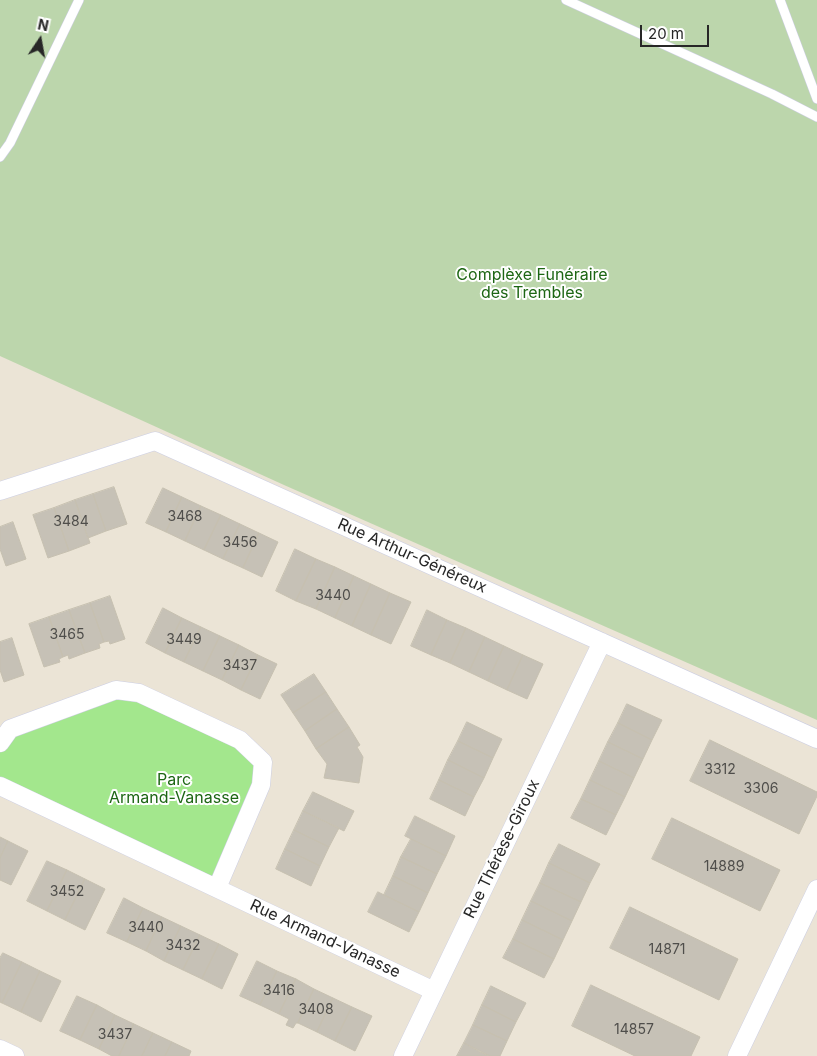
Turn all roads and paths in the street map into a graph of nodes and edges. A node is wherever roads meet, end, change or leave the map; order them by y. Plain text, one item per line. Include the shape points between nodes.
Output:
1 (79, 0) edge
2 (566, 0) edge
3 (780, 0) edge
4 (817, 99) edge
5 (817, 117) edge
6 (0, 157) edge
7 (0, 491) edge
8 (602, 642) junction
9 (817, 738) edge
10 (0, 743) edge
11 (0, 786) edge
12 (217, 888) junction
13 (817, 889) edge
14 (434, 991) junction
15 (0, 1049) edge
16 (15, 1056) edge
17 (402, 1056) edge
18 (737, 1056) edge

1 - 6 lane via 10,143
2 - 5 lane
3 - 4 lane
7 - 8 street, Rue Arthur-Généreux via 156,441
8 - 9 street, Rue Arthur-Généreux
8 - 14 street, Rue Thérèse-Giroux
10 - 12 street via 10,729 116,690 140,693 240,740 264,762 261,784
11 - 12 street, Rue Armand-Vanasse
12 - 14 street, Rue Armand-Vanasse
13 - 18 street
14 - 17 street, Rue Thérèse-Giroux
15 - 16 street

